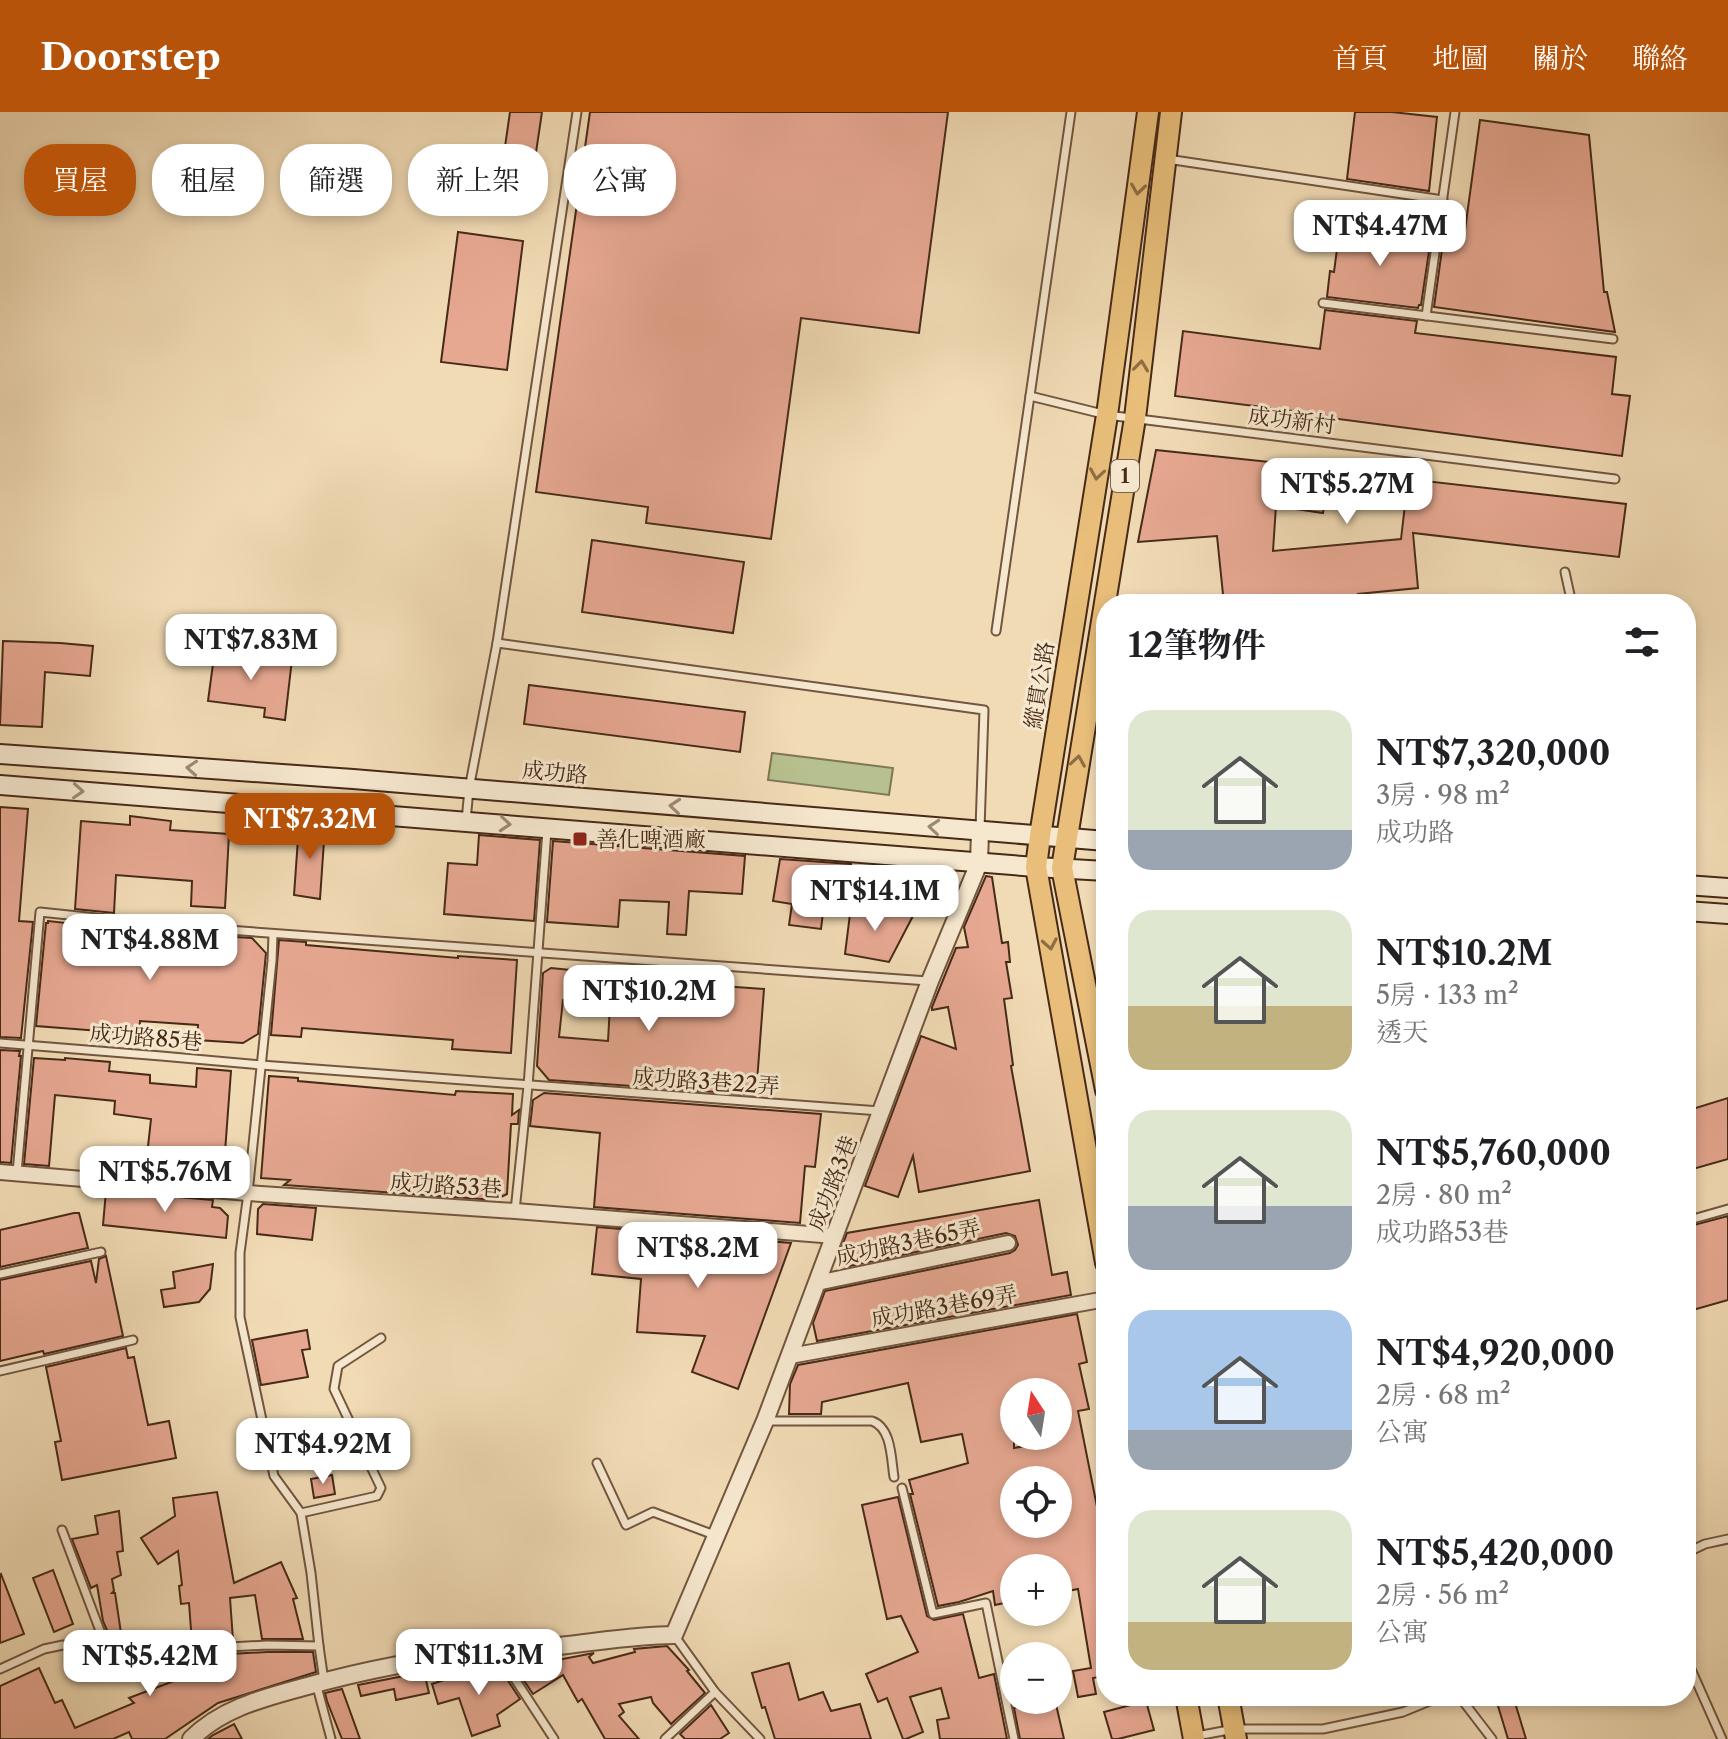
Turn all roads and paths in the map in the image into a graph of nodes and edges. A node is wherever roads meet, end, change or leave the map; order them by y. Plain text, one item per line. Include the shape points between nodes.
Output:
1 (577, 112) edge
2 (1071, 112) edge
3 (1148, 112) edge
4 (1171, 112) edge
5 (1455, 112) edge
6 (1165, 159) junction
7 (1443, 200) junction
8 (1323, 303) dead end
9 (1426, 316) junction
10 (1613, 339) dead end
11 (1030, 396) junction
12 (1107, 415) junction
13 (1135, 418) junction
14 (1615, 479) dead end
15 (1565, 572) dead end
16 (1106, 594) edge
17 (1570, 594) edge
18 (996, 631) dead end
19 (497, 643) junction
20 (1096, 652) edge
21 (0, 754) edge
22 (0, 785) edge
23 (469, 789) junction
24 (466, 821) junction
25 (547, 827) junction
26 (980, 831) junction
27 (1040, 836) junction
28 (1065, 838) junction
29 (1096, 840) edge
30 (979, 863) junction
31 (1036, 867) junction
32 (1062, 868) junction
33 (1096, 870) edge
34 (1696, 886) edge
35 (1728, 888) edge
36 (1696, 912) edge
37 (1728, 914) edge
38 (273, 934) junction
39 (536, 953) junction
40 (930, 981) junction
41 (1096, 1040) edge
42 (0, 1043) edge
43 (28, 1046) junction
44 (261, 1065) junction
45 (528, 1086) junction
46 (882, 1111) junction
47 (0, 1172) edge
48 (17, 1173) junction
49 (248, 1193) junction
50 (1096, 1206) edge
51 (1728, 1209) edge
52 (515, 1211) junction
53 (1696, 1218) edge
54 (835, 1236) junction
55 (1008, 1243) dead end
56 (101, 1252) dead end
57 (0, 1274) edge
58 (817, 1283) junction
59 (1096, 1301) edge
60 (381, 1338) dead end
61 (133, 1340) dead end
62 (790, 1356) junction
63 (0, 1371) edge
64 (765, 1421) junction
65 (597, 1463) dead end
66 (894, 1477) dead end
67 (902, 1488) dead end
68 (301, 1513) junction
69 (62, 1530) dead end
70 (717, 1536) junction
71 (1728, 1539) edge
72 (1696, 1548) edge
73 (674, 1635) junction
74 (319, 1646) junction
75 (497, 1651) junction
76 (108, 1652) junction
77 (0, 1669) edge
78 (1696, 1680) edge
79 (320, 1682) junction
80 (715, 1692) junction
81 (1187, 1706) edge
82 (1230, 1706) edge
83 (1418, 1706) edge
84 (1467, 1706) edge
85 (1235, 1734) edge
86 (1192, 1738) edge
87 (191, 1739) edge
88 (331, 1739) edge
89 (554, 1739) edge
90 (665, 1739) edge
91 (760, 1739) edge
92 (1014, 1739) edge
93 (1492, 1739) edge
94 (1722, 1739) edge

1 - 19 lane
2 - 11 lane
3 -> 12 main road, 縱貫公路 / 1
4 - 6 main road, 1
5 - 7 lane
6 - 7 lane
13 -> 6 main road, 1
7 - 9 lane
8 - 9 lane
9 - 10 lane
11 - 12 lane, 成功新村
11 - 18 lane
12 - 13 lane, 成功新村
12 -> 27 main road, 縱貫公路 / 1
13 - 14 lane, 成功新村
16 -> 13 main road, 1
15 - 17 lane
19 - 23 lane
19 - 26 lane via 984,710
28 -> 20 main road, 1
23 -> 21 main road, 成功路
22 -> 24 main road
23 - 24 lane
26 -> 23 main road, 成功路
24 -> 25 main road
25 - 30 main road
25 - 39 lane, 成功路53巷
26 - 27 main road, 成功路
26 - 30 street, 成功路3巷
27 - 28 main road, 成功路
27 - 31 main road, 縱貫公路 / 1
28 - 29 main road, 成功路
28 - 32 main road, 1
30 - 31 main road
30 - 40 street, 成功路3巷
31 - 32 main road
31 -> 50 main road, 縱貫公路 / 1
32 - 33 main road
32 - 41 main road, 1
34 - 35 main road
36 - 37 main road
38 - 39 lane
38 - 43 lane via 40,912
38 - 44 lane
39 - 40 lane
39 - 45 lane, 成功路53巷
40 - 46 street, 成功路3巷
42 - 43 lane, 成功路85巷
43 - 44 lane, 成功路85巷
43 - 48 lane
44 - 45 lane
44 - 49 lane
45 - 46 lane, 成功路3巷22弄
45 - 52 lane, 成功路53巷
46 - 54 street, 成功路3巷
47 - 48 street, 成功路53巷
48 - 49 street, 成功路53巷
49 - 52 street, 成功路53巷
49 - 68 lane via 240,1253 240,1317 274,1476
51 - 53 lane
52 - 54 street
54 - 58 street, 成功路3巷
55 - 58 street, 成功路3巷65弄
56 - 57 lane
58 - 62 street, 成功路3巷
59 - 62 street, 成功路3巷69弄
60 - 68 lane via 338,1366 334,1389 381,1488 377,1496
61 - 63 lane
62 - 64 street, 成功路3巷
64 - 66 lane via 881,1424
64 - 70 street, 成功路3巷
65 - 70 lane via 626,1525 653,1512
67 - 92 lane via 933,1614 986,1603
68 - 74 lane
69 - 76 lane
70 - 73 street, 成功路3巷
71 - 72 lane
73 - 75 street
73 - 80 lane
74 - 76 lane via 192,1649 123,1658
74 - 79 lane
75 - 79 street
75 - 89 lane
76 - 77 lane via 63,1645
78 - 94 lane
79 - 87 street via 223,1714
79 - 88 lane
80 - 90 lane
80 - 91 lane
81 - 86 main road
82 - 85 main road
83 - 85 lane via 1323,1729
84 - 93 lane
85 - 86 lane

